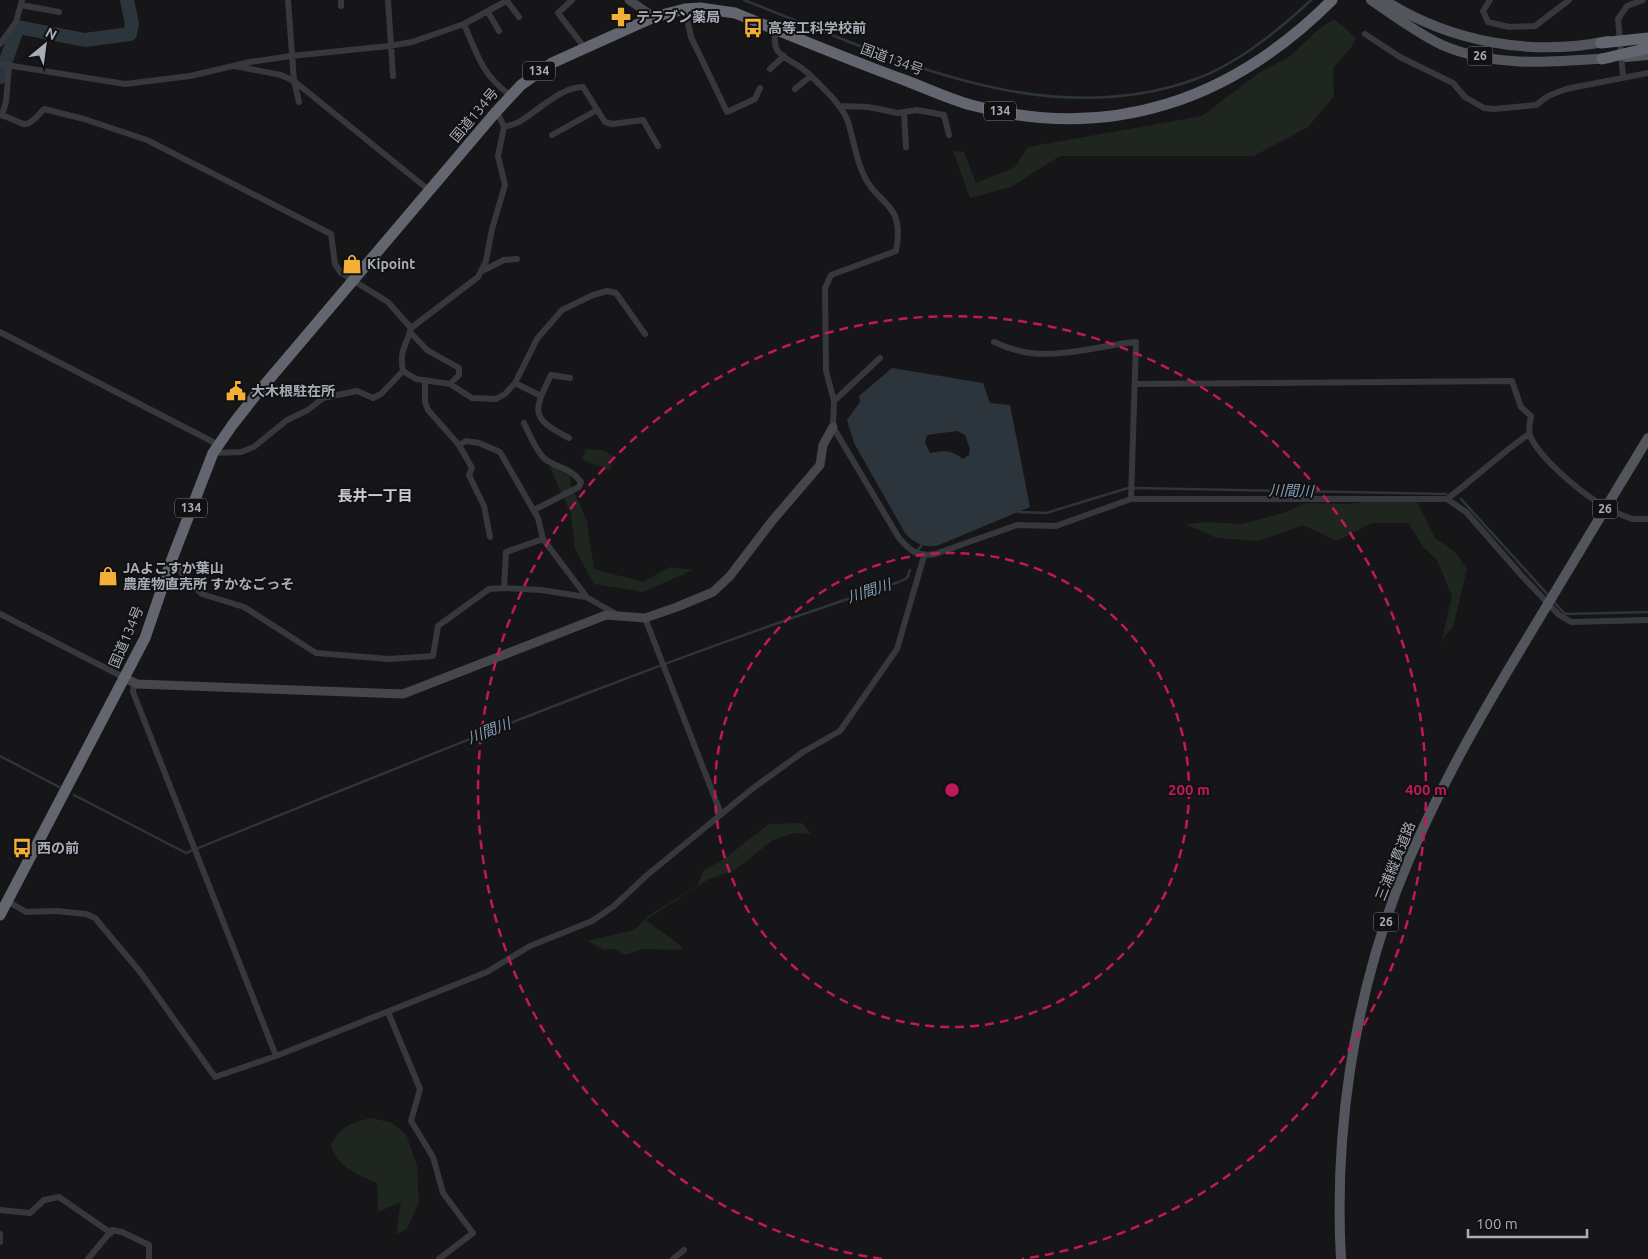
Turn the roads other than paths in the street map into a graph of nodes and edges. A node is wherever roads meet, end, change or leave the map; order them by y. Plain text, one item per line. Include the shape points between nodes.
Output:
1 (288, 0) edge
2 (388, 0) edge
3 (572, 0) edge
4 (629, 0) edge
5 (1332, 0) edge
6 (1370, 0) edge
7 (1384, 0) edge
8 (1490, 0) edge
9 (1569, 0) edge
10 (1643, 0) edge
11 (505, 1) edge
12 (22, 2) edge
13 (685, 9) junction
14 (59, 12) dead end
15 (488, 12) junction
16 (519, 17) dead end
17 (654, 17) junction
18 (464, 24) junction
19 (776, 29) junction
20 (499, 31) dead end
21 (1365, 34) dead end
22 (1648, 36) edge
23 (1601, 43) joint
24 (0, 44) edge
25 (389, 46) junction
26 (584, 47) junction
27 (1648, 48) edge
28 (1648, 55) edge
29 (291, 56) junction
30 (784, 56) junction
31 (1602, 59) junction
32 (0, 64) edge
33 (9, 66) junction
34 (234, 66) junction
35 (770, 69) dead end
36 (1648, 73) edge
37 (392, 76) dead end
38 (811, 76) junction
39 (1623, 76) junction
40 (294, 81) junction
41 (760, 88) dead end
42 (795, 89) dead end
43 (510, 95) junction
44 (300, 102) dead end
45 (838, 106) junction
46 (597, 110) junction
47 (904, 112) junction
48 (495, 113) junction
49 (1, 115) edge
50 (504, 127) junction
51 (552, 135) dead end
52 (949, 135) dead end
53 (658, 146) dead end
54 (906, 147) dead end
55 (430, 191) junction
56 (518, 259) dead end
57 (482, 270) junction
58 (354, 280) junction
59 (410, 330) junction
60 (0, 332) edge
61 (645, 334) dead end
62 (994, 342) dead end
63 (880, 358) dead end
64 (403, 371) junction
65 (570, 378) dead end
66 (425, 380) junction
67 (515, 383) junction
68 (450, 384) junction
69 (1135, 384) junction
70 (541, 396) junction
71 (834, 401) junction
72 (524, 423) dead end
73 (833, 427) junction
74 (1529, 434) junction
75 (569, 438) dead end
76 (1648, 438) edge
77 (459, 445) junction
78 (216, 449) junction
79 (1130, 499) junction
80 (1448, 499) junction
81 (1597, 502) dead end
82 (534, 510) junction
83 (1612, 511) dead end
84 (1648, 519) edge
85 (490, 537) dead end
86 (543, 539) junction
87 (924, 556) junction
88 (172, 559) junction
89 (504, 588) junction
90 (586, 597) junction
91 (0, 614) edge
92 (618, 615) junction
93 (645, 618) junction
94 (1648, 620) edge
95 (129, 681) junction
96 (721, 814) junction
97 (3, 900) edge
98 (0, 915) edge
99 (388, 1012) junction
100 (276, 1056) junction
101 (0, 1210) edge
102 (111, 1233) junction
103 (0, 1234) edge
104 (0, 1242) edge
105 (684, 1250) dead end
106 (88, 1259) edge
107 (149, 1259) edge
108 (439, 1259) edge
109 (673, 1259) edge
110 (1341, 1259) edge

1 - 29 street
2 - 25 street
3 - 26 street via 558,13
4 - 17 street
5 - 19 highway, 国道134号 / 134 via 1290,39 1218,85 1156,107 1108,117 1070,119 1033,117 969,104
6 - 31 main road, 26 via 1429,38 1469,54 1529,62
7 - 23 main road, 26 via 1432,26 1483,41 1531,47
8 - 9 street via 1483,11 1488,22 1509,27 1535,26
10 - 39 street via 1627,6 1618,19
11 - 15 street
11 - 16 street
12 - 14 street
12 - 24 street via 16,22
13 - 17 highway, 国道134号 / 134
13 - 19 highway, 国道134号 / 134 via 717,9
13 - 41 street via 691,37 727,112 755,99
15 - 18 street
15 - 20 street
17 - 26 highway, 国道134号 / 134
18 - 25 street via 412,42
18 - 43 street via 483,70
19 - 30 street via 774,48
21 - 39 street via 1400,57 1453,83 1465,97 1484,108 1536,105 1566,89
22 - 23 highway, 26
25 - 29 street
25 - 37 street
26 - 43 highway, 国道134号 / 134 via 535,73
27 - 31 highway, 26
28 - 31 main road, 26
29 - 34 street
29 - 40 street
30 - 35 street
30 - 38 street via 802,66
32 - 33 street
33 - 34 street via 126,84 190,76
33 - 49 street via 6,102
34 - 40 street via 281,75
36 - 39 street
38 - 42 street
38 - 45 street
40 - 44 street
40 - 55 street
43 - 48 highway, 国道134号 / 134
45 - 47 street
45 - 71 street via 847,118 862,172 891,209 899,236 896,251 831,275 825,288 826,371
46 - 50 street via 587,90 583,86 576,87 544,104 520,122
46 - 51 street
46 - 53 street via 605,122 612,124 643,120
47 - 52 street via 917,110 944,115
47 - 54 street
48 - 50 street via 500,116
48 - 55 highway, 国道134号 / 134
49 - 58 street via 24,126 31,124 44,109 147,140 331,234 335,264 341,273
50 - 57 street via 498,156 505,185
55 - 58 highway, 国道134号 / 134
56 - 57 street via 504,260
57 - 59 street via 455,297
58 - 59 street via 388,302
58 - 78 highway, 国道134号 / 134 via 256,396
59 - 64 street via 401,351
59 - 68 street via 427,350 460,368 459,375
60 - 78 street
61 - 67 street via 616,293 607,291 594,295 562,310 549,324 537,339
62 - 69 street via 1012,351 1046,355 1136,342
63 - 71 street
64 - 66 street
64 - 78 street via 373,398 357,391 322,398 308,410 287,420 254,448 241,452
65 - 70 street via 551,375
66 - 68 street
66 - 77 street via 428,410
67 - 68 street via 505,394 487,400 472,398
67 - 70 street
69 - 74 street via 1512,381 1521,407 1530,416
69 - 79 street
70 - 75 street via 537,410 539,419
71 - 73 street
72 - 82 street via 545,459 568,468 581,482 579,487
73 - 87 street via 899,538 910,550
73 - 93 street via 824,445 820,465 772,520 730,576 713,592
74 - 80 street
74 - 81 street via 1575,487
76 - 110 main road, 三浦縦貫道路 / 26 via 1474,727 1412,853 1380,938 1357,1031 1348,1087 1339,1181
77 - 82 street via 473,442 500,452
77 - 85 street via 472,468 469,476 484,506
78 - 88 highway, 国道134号 / 134
79 - 80 street
79 - 87 street via 1056,526 1017,525
80 - 94 street via 1466,512 1559,615 1571,622
82 - 86 street
83 - 84 street via 1632,519
86 - 89 street via 506,552
86 - 90 street
87 - 96 street via 896,649 852,716 840,731 803,752
88 - 89 street via 186,581 202,594 244,607 316,653 325,654 389,659 433,656 438,626 488,589
88 - 95 highway, 国道134号 / 134
89 - 90 street
90 - 92 street
91 - 95 street
92 - 93 street
92 - 95 street via 606,615 403,694
93 - 96 street
95 - 97 highway, 国道134号 / 134
95 - 100 street
96 - 99 street via 592,921 530,946 487,972
97 - 98 highway, 国道134号 / 134
97 - 100 street via 26,912 56,911 95,918 141,973 216,1077
99 - 100 street
99 - 108 street via 420,1089 412,1121 433,1157 443,1193 473,1233
101 - 102 street via 30,1213 44,1200 59,1197
102 - 106 street
102 - 107 street via 112,1230 122,1232 149,1245
103 - 104 street
105 - 109 street

